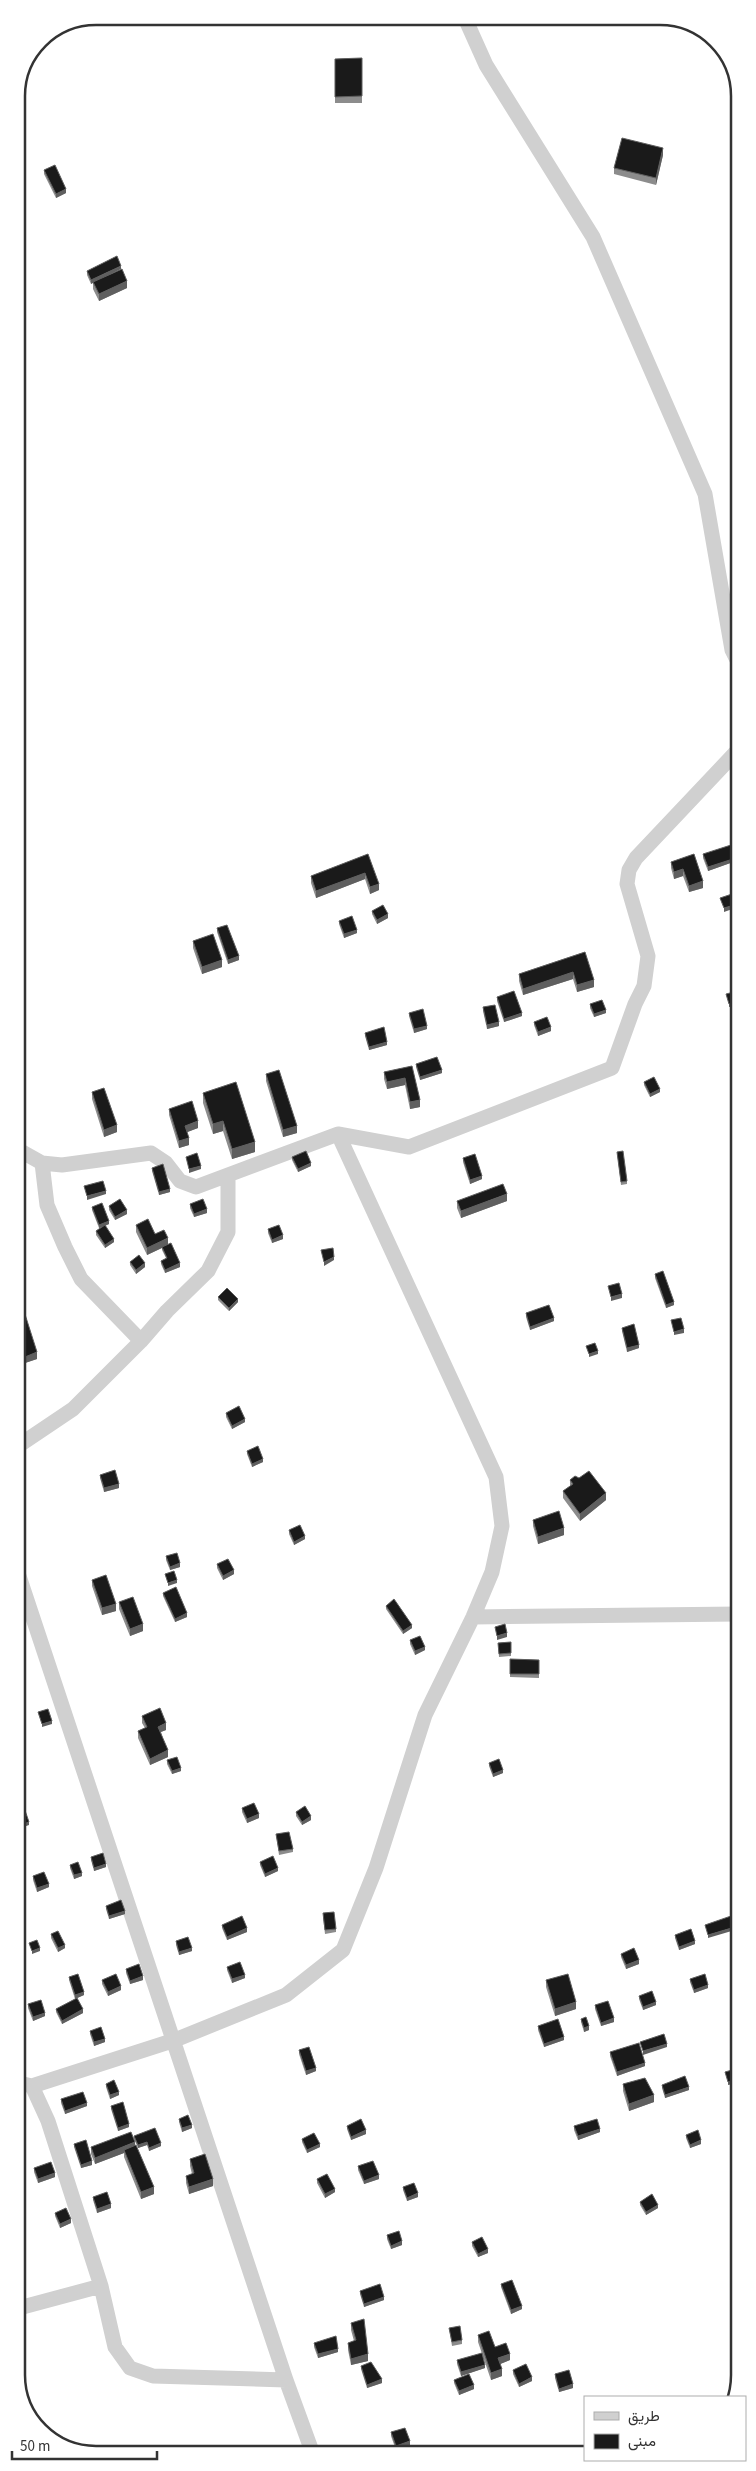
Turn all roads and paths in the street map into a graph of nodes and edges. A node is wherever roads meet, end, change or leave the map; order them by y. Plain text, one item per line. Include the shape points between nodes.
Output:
1 (468, 25) edge
2 (731, 644) edge
3 (731, 757) edge
4 (338, 1134) junction
5 (25, 1152) edge
6 (42, 1163) junction
7 (228, 1175) junction
8 (140, 1341) junction
9 (25, 1441) edge
10 (25, 1594) edge
11 (731, 1614) edge
12 (473, 1617) junction
13 (174, 2040) junction
14 (25, 2085) edge
15 (101, 2286) junction
16 (25, 2306) edge
17 (286, 2380) junction
18 (310, 2446) edge

1 - 2 street via 486,65 593,236 705,494
3 - 4 street via 636,858 630,870 627,884 648,956 644,986 612,1068 409,1147
4 - 7 street
4 - 12 street via 496,1477 502,1526 492,1572
5 - 6 street
6 - 7 street via 62,1165 151,1153 159,1156 180,1181 189,1186 203,1185
6 - 8 street via 47,1205 81,1279
7 - 8 street via 228,1232 212,1264
8 - 9 street via 73,1410
10 - 13 street
11 - 12 street
12 - 13 street via 425,1715 376,1868 343,1950 286,1995
13 - 14 street
13 - 17 street
14 - 15 street via 48,2121
15 - 16 street
15 - 17 street via 116,2347 130,2368 153,2376
17 - 18 street

